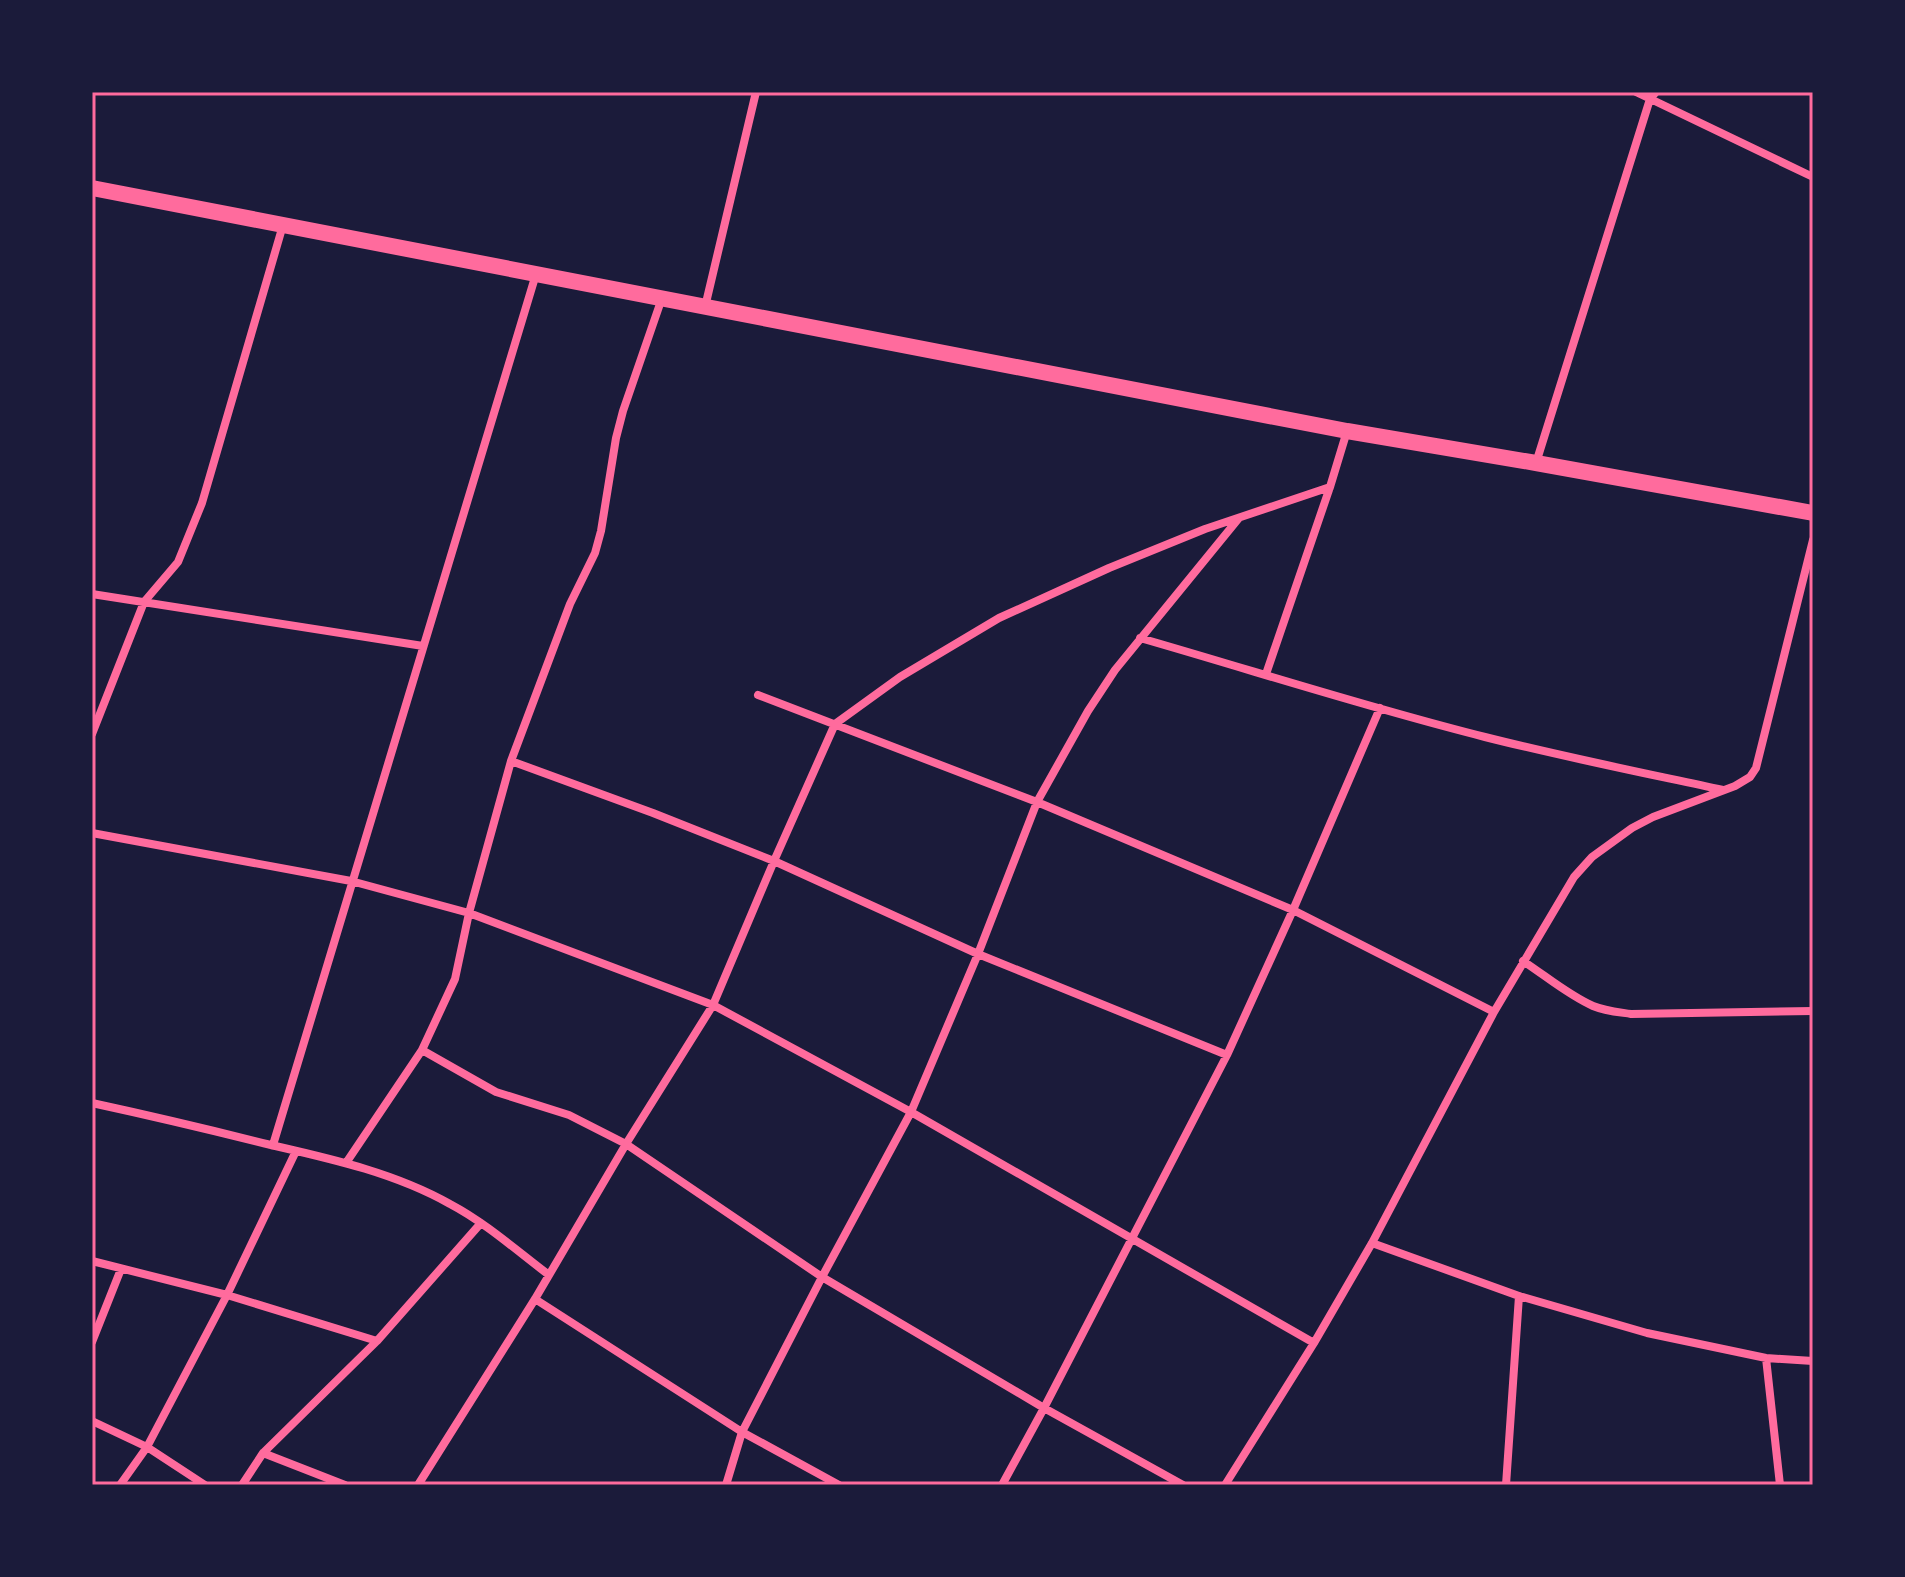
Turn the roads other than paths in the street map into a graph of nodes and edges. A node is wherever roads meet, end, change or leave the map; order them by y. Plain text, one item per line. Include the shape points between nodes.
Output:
1 (756, 92) edge
2 (1636, 92) edge
3 (1653, 95) edge
4 (1813, 177) edge
5 (92, 188) edge
6 (283, 225) junction
7 (536, 274) junction
8 (662, 298) junction
9 (705, 307) junction
10 (1347, 431) junction
11 (1536, 463) junction
12 (1330, 487) junction
13 (1811, 508) edge
14 (1239, 517) junction
15 (1813, 540) edge
16 (92, 594) edge
17 (144, 602) junction
18 (1140, 638) junction
19 (423, 646) junction
20 (1266, 674) junction
21 (758, 695) dead end
22 (1380, 708) junction
23 (835, 724) junction
24 (92, 734) edge
25 (511, 761) junction
26 (1725, 790) junction
27 (1037, 802) junction
28 (92, 833) edge
29 (774, 861) junction
30 (351, 881) junction
31 (1293, 910) junction
32 (469, 913) junction
33 (978, 954) junction
34 (1523, 961) junction
35 (713, 1005) junction
36 (1813, 1011) edge
37 (1494, 1012) junction
38 (422, 1050) junction
39 (1227, 1055) junction
40 (92, 1103) edge
41 (911, 1112) junction
42 (626, 1144) junction
43 (273, 1145) junction
44 (296, 1151) junction
45 (346, 1163) junction
46 (481, 1223) junction
47 (1132, 1238) junction
48 (1372, 1243) junction
49 (92, 1261) edge
50 (121, 1269) junction
51 (549, 1275) junction
52 (822, 1277) junction
53 (227, 1295) junction
54 (1519, 1296) junction
55 (535, 1299) junction
56 (377, 1341) junction
57 (92, 1342) edge
58 (1314, 1343) junction
59 (1766, 1358) junction
60 (1813, 1361) edge
61 (1044, 1408) junction
62 (92, 1421) edge
63 (742, 1432) junction
64 (147, 1447) junction
65 (263, 1453) junction
66 (120, 1485) edge
67 (205, 1485) edge
68 (242, 1485) edge
69 (345, 1485) edge
70 (418, 1485) edge
71 (726, 1485) edge
72 (839, 1485) edge
73 (1002, 1485) edge
74 (1183, 1485) edge
75 (1225, 1485) edge
76 (1506, 1485) edge
77 (1780, 1485) edge

1 - 9 street
2 - 3 street
3 - 4 street
3 - 11 street
5 - 6 highway
6 - 7 highway
6 - 17 street via 202,503 178,562
7 - 8 highway
7 - 19 street
8 - 9 highway
8 - 25 street via 619,425 595,553 570,604
9 - 10 highway
10 - 11 highway
10 - 12 street
11 - 13 highway
12 - 14 street
12 - 20 street
14 - 18 street
14 - 23 street via 999,618 900,677
15 - 26 street via 1756,768
16 - 17 street
17 - 19 street
17 - 24 street
18 - 20 street
18 - 27 street via 1088,711
19 - 30 street
20 - 22 street
21 - 23 street
22 - 26 street
22 - 31 street
23 - 27 street
23 - 29 street
25 - 29 street
25 - 32 street
26 - 34 street via 1653,817 1592,857
27 - 31 street
27 - 33 street
28 - 30 street
29 - 33 street
29 - 35 street
30 - 32 street
30 - 43 street
31 - 37 street
31 - 39 street
32 - 35 street
32 - 38 street via 455,979
33 - 39 street
33 - 41 street
34 - 36 street via 1579,999 1611,1011
34 - 37 street
35 - 41 street
35 - 42 street
37 - 48 street
38 - 42 street via 496,1092 569,1115
38 - 45 street
39 - 47 street
40 - 43 street
41 - 47 street
41 - 52 street
42 - 51 street
42 - 52 street
43 - 44 street
44 - 45 street
44 - 53 street
45 - 46 street via 421,1189
46 - 51 street
46 - 56 street
47 - 58 street
47 - 61 street
48 - 54 street
48 - 58 street
49 - 50 street
50 - 53 street
50 - 57 street
51 - 55 street
52 - 61 street
52 - 63 street
53 - 56 street
53 - 64 street
54 - 59 street via 1647,1333
54 - 76 street
55 - 63 street
55 - 70 street
56 - 65 street
58 - 75 street
59 - 60 street
59 - 77 street
61 - 73 street
61 - 74 street
62 - 64 street
63 - 71 street
63 - 72 street
64 - 66 street
64 - 67 street
65 - 68 street
65 - 69 street

